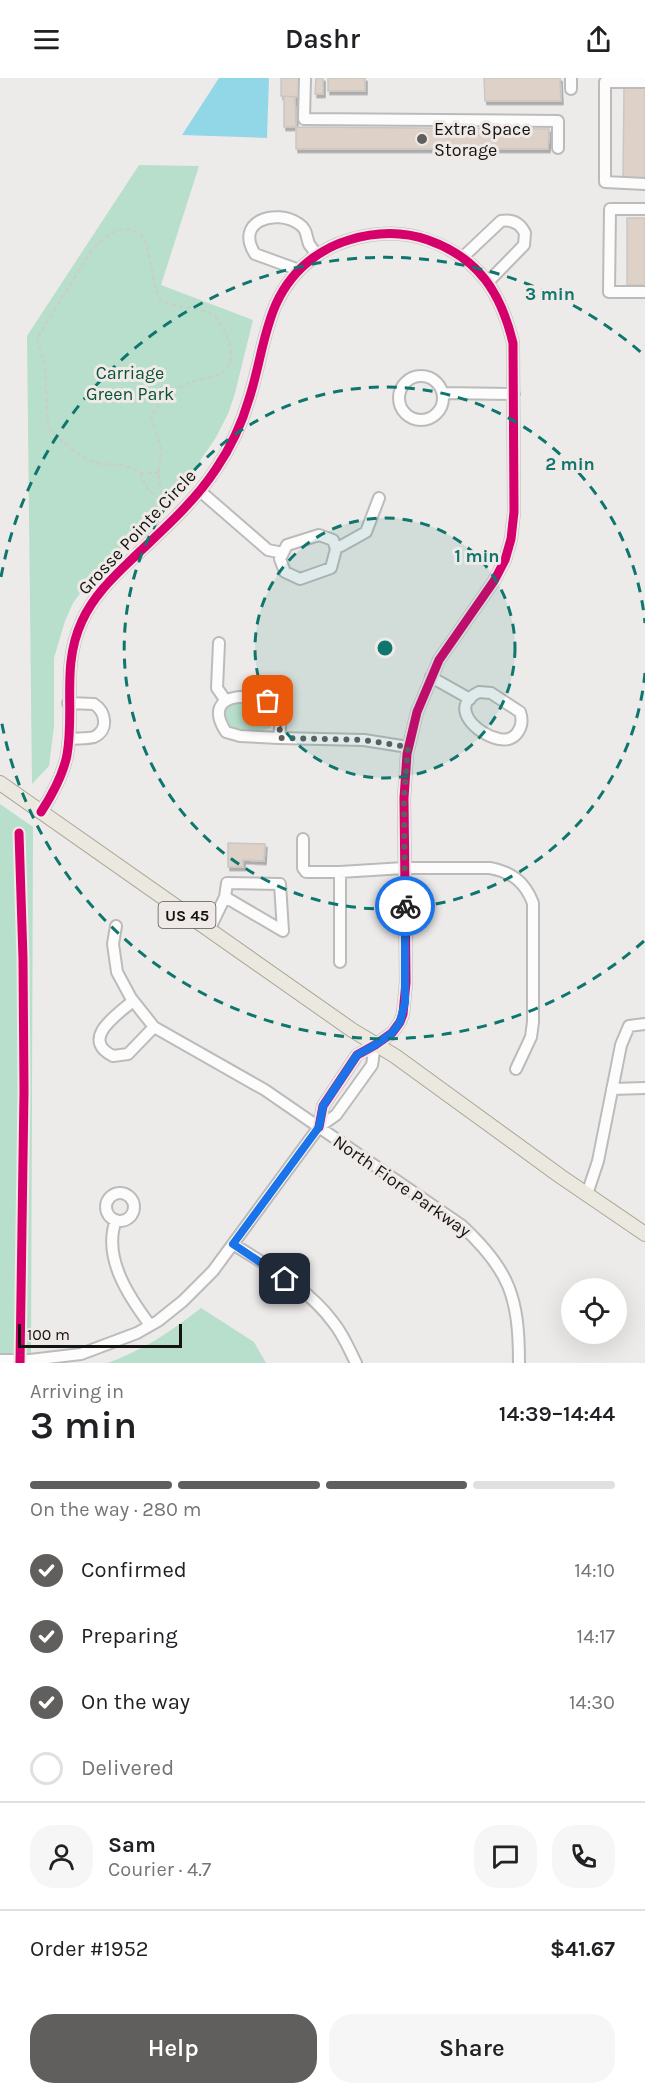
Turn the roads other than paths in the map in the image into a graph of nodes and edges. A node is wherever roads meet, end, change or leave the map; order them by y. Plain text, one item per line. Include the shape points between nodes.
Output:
1 (305, 78) edge
2 (605, 80) edge
3 (645, 82) edge
4 (558, 148) dead end
5 (645, 184) edge
6 (645, 209) edge
7 (318, 255) junction
8 (463, 257) junction
9 (299, 270) junction
10 (488, 282) junction
11 (645, 292) edge
12 (443, 393) junction
13 (514, 394) junction
14 (200, 491) junction
15 (379, 498) dead end
16 (336, 547) junction
17 (283, 553) junction
18 (219, 643) dead end
19 (431, 677) junction
20 (470, 699) junction
21 (226, 700) junction
22 (68, 703) junction
23 (279, 738) junction
24 (69, 739) junction
25 (408, 747) junction
26 (0, 783) edge
27 (41, 812) junction
28 (303, 839) dead end
29 (404, 868) junction
30 (340, 872) junction
31 (225, 897) junction
32 (116, 926) dead end
33 (209, 930) junction
34 (340, 962) dead end
35 (133, 1001) junction
36 (645, 1024) edge
37 (154, 1027) junction
38 (375, 1045) junction
39 (516, 1069) dead end
40 (645, 1088) edge
41 (612, 1089) junction
42 (319, 1127) junction
43 (587, 1194) junction
44 (116, 1220) dead end
45 (645, 1234) edge
46 (233, 1244) junction
47 (150, 1325) junction
48 (0, 1360) edge
49 (356, 1363) edge
50 (519, 1363) edge

1 - 4 street via 304,119 558,121
2 - 3 street
2 - 5 street via 605,182
6 - 11 street via 610,209 609,292
7 - 8 street, Grosse Pointe Circle via 341,242 376,233 415,235
7 - 9 street, Grosse Pointe Circle
7 - 9 street via 300,224 270,217 257,222 249,241 255,254
8 - 10 street, Grosse Pointe Circle
8 - 10 street via 501,221 518,223 525,233 524,245
9 - 14 street, Grosse Pointe Circle via 271,314 252,391 236,435
10 - 13 street, Grosse Pointe Circle via 507,317 511,334
12 - 12 street via 441,410 430,419 408,417 400,405 404,383 417,376 438,382
12 - 13 street
13 - 19 street, Grosse Pointe Circle via 514,512 505,560
14 - 17 street via 268,550
14 - 22 street, Grosse Pointe Circle via 109,582 89,608 73,647
15 - 16 street via 366,532
16 - 17 street via 333,540 319,535 287,545
16 - 17 street via 331,568 300,579 285,572 280,559
18 - 21 street via 217,688
19 - 20 street
19 - 25 street, Grosse Pointe Circle
20 - 20 street via 479,692 496,696 520,712 520,729 512,737 500,740 472,726 466,710
21 - 23 street via 251,697 268,701 281,720
21 - 23 street via 219,710 219,721 226,732
22 - 24 street, Grosse Pointe Circle
22 - 24 street via 94,704 104,718 102,729 94,736
23 - 25 street via 364,740
24 - 27 street, Grosse Pointe Circle via 62,773
25 - 29 street, Grosse Pointe Circle
26 - 27 main road, US 45
27 - 33 main road, US 45
28 - 30 street via 304,871
29 - 30 street
29 - 38 street, Grosse Pointe Circle via 405,1002 400,1022
29 - 39 street via 496,869 518,879 528,890 533,903 533,1022 531,1037
30 - 34 street
31 - 31 street via 227,883 280,884 283,930
31 - 33 street
32 - 35 street, North Fiore Parkway via 116,965
33 - 38 main road, US 45
35 - 37 street, North Fiore Parkway
35 - 37 street via 106,1025 99,1041 102,1048 113,1056 128,1054
36 - 41 street via 626,1030
37 - 42 street, North Fiore Parkway via 245,1077
38 - 42 street via 372,1065 336,1115
38 - 42 street, Grosse Pointe Circle via 357,1055 323,1106
38 - 43 main road, US 45
40 - 41 street
41 - 43 street via 598,1161
42 - 46 street
42 - 50 street, North Fiore Parkway via 461,1225 483,1246 512,1294 518,1319
43 - 45 main road, US 45
44 - 47 street via 113,1254 117,1268
46 - 47 street via 199,1287
46 - 49 street via 321,1308 345,1339
47 - 48 street via 81,1354

